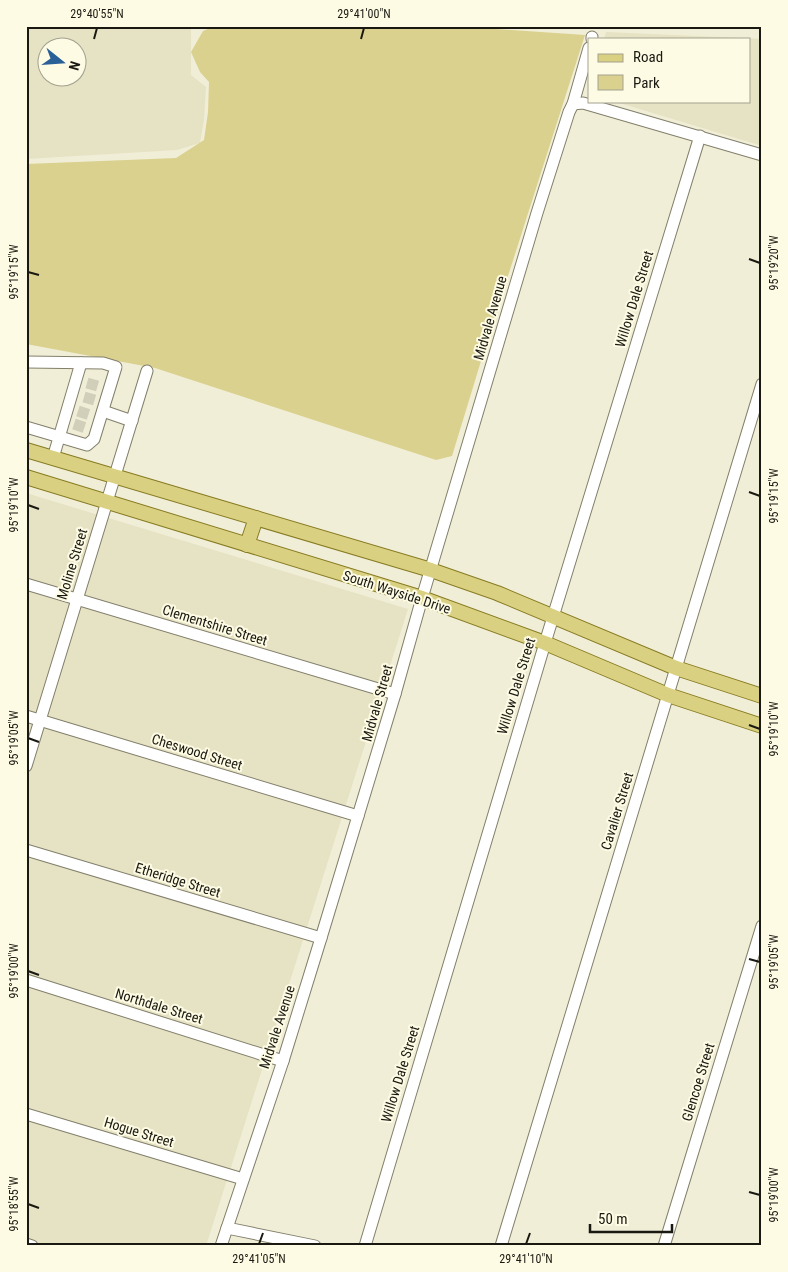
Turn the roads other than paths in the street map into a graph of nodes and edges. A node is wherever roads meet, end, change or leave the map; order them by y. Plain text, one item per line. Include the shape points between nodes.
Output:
1 (588, 52) edge
2 (573, 104) junction
3 (700, 136) junction
4 (762, 155) edge
5 (26, 362) edge
6 (81, 363) junction
7 (147, 371) dead end
8 (762, 384) edge
9 (72, 394) junction
10 (84, 397) tunnel mouth
11 (100, 410) junction
12 (132, 421) junction
13 (26, 427) edge
14 (59, 437) junction
15 (26, 450) edge
16 (53, 458) junction
17 (114, 476) junction
18 (26, 477) edge
19 (106, 502) junction
20 (256, 518) junction
21 (247, 545) junction
22 (431, 570) junction
23 (26, 584) edge
24 (422, 598) junction
25 (77, 599) junction
26 (553, 617) junction
27 (545, 643) junction
28 (676, 668) junction
29 (395, 694) junction
30 (668, 695) junction
31 (762, 696) edge
32 (26, 716) edge
33 (40, 720) junction
34 (762, 726) edge
35 (26, 766) edge
36 (358, 816) junction
37 (26, 850) edge
38 (762, 926) edge
39 (321, 938) junction
40 (26, 980) edge
41 (283, 1061) junction
42 (26, 1114) edge
43 (243, 1179) junction
44 (227, 1228) junction
45 (26, 1244) edge
46 (32, 1246) edge
47 (221, 1246) edge
48 (314, 1246) edge
49 (365, 1246) edge
50 (501, 1246) edge
51 (664, 1246) edge

1 - 2 street, Midvale Avenue
2 - 3 street via 583,103
2 - 22 street, Midvale Avenue
3 - 4 street
3 - 26 street, Willow Dale Street
5 - 6 street
6 - 9 street via 82,381
6 - 11 street via 116,366 105,388
7 - 12 street, Moline Street
8 - 28 street, Cavalier Street
9 - 10 street
9 - 14 street via 73,409
11 - 12 street
11 - 14 street via 93,430 94,440 87,445
12 - 17 street, Moline Street
13 - 14 street
14 - 16 street
15 - 16 main road
16 - 17 main road
17 - 19 street, Moline Street
17 - 20 main road
18 - 19 main road, South Wayside Drive
19 - 21 main road, South Wayside Drive
19 - 25 street, Moline Street
20 - 21 main road
20 - 22 main road
21 - 24 main road, South Wayside Drive
22 - 24 street, Midvale Avenue
22 - 26 main road
23 - 25 street, Clementshire Street
24 - 27 main road, South Wayside Drive
24 - 29 street, Midvale Street
25 - 29 street, Clementshire Street
25 - 33 street, Moline Street
26 - 27 street, Willow Dale Street
26 - 28 main road
27 - 30 main road, South Wayside Drive
27 - 49 street, Willow Dale Street
28 - 30 street, Cavalier Street
28 - 31 main road
29 - 36 street, Midvale Street
30 - 34 main road, South Wayside Drive
30 - 50 street, Cavalier Street
32 - 33 street, Cheswood Street
33 - 35 street, Moline Street
33 - 36 street, Cheswood Street
36 - 39 street, Midvale Avenue
37 - 39 street, Etheridge Street
38 - 51 street, Glencoe Street
39 - 41 street, Midvale Avenue
40 - 41 street, Northdale Street
41 - 43 street, Midvale Avenue
42 - 43 street, Hogue Street
43 - 44 street, Midvale Avenue
44 - 47 street, Midvale Avenue
44 - 48 street
45 - 46 street

